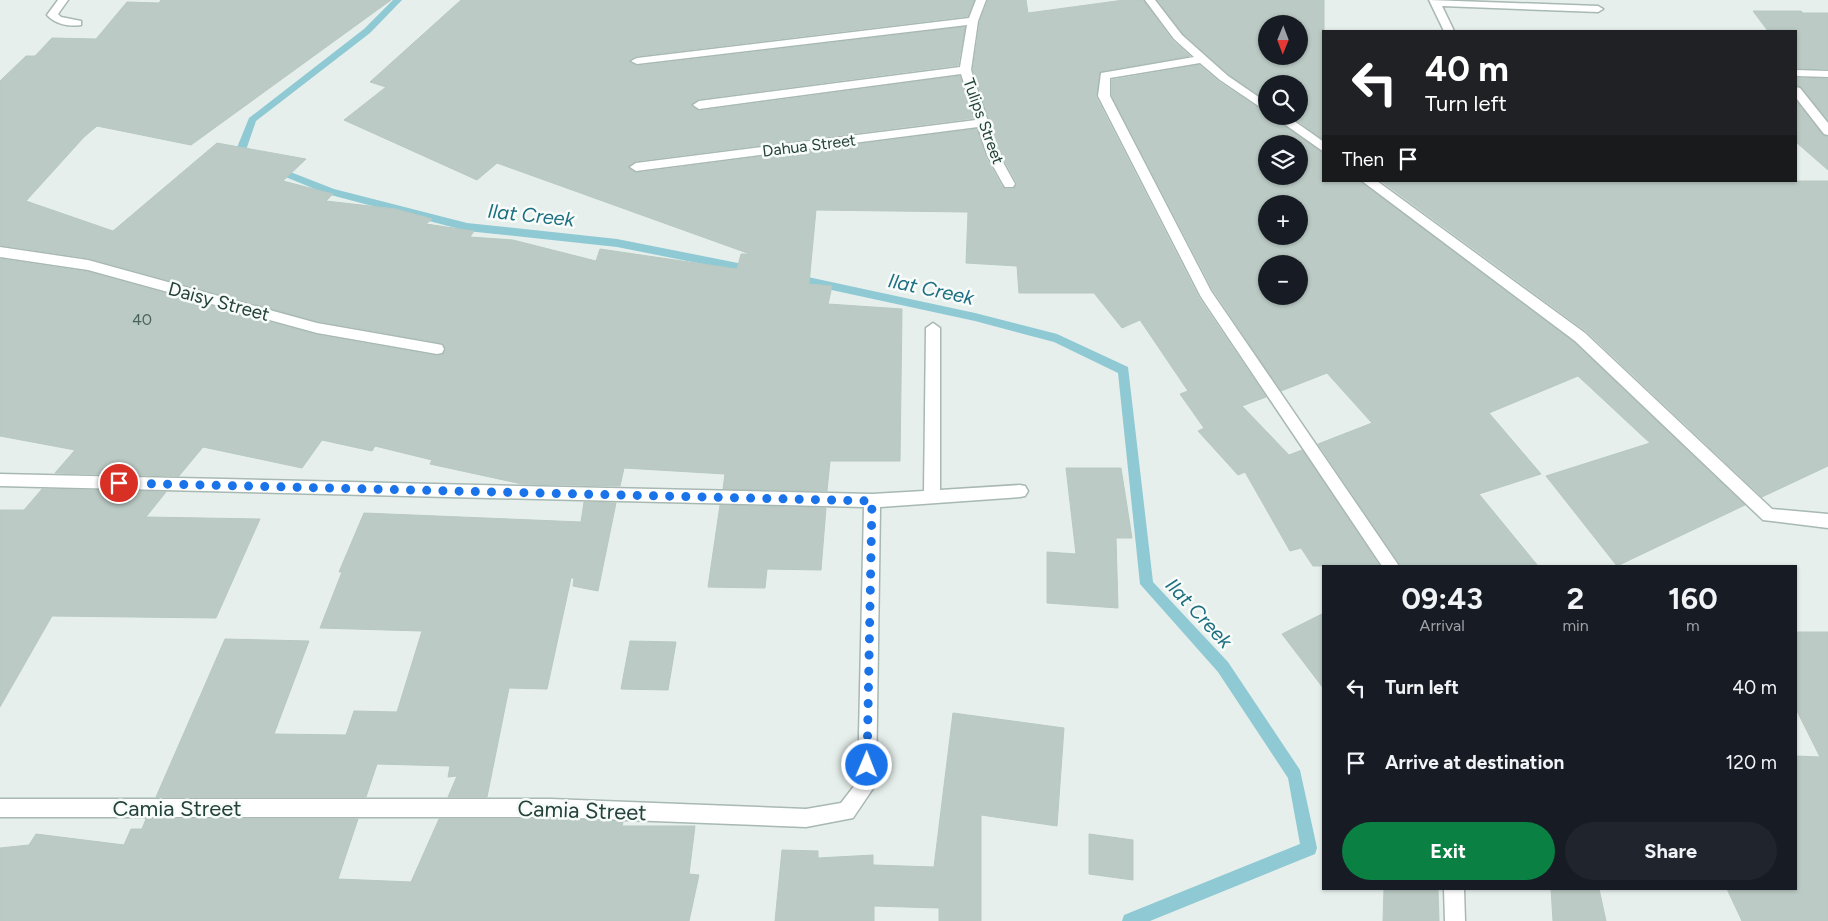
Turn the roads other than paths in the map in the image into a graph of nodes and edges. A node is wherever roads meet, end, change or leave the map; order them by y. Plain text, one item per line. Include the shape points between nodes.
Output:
1 (63, 0) edge
2 (981, 0) edge
3 (1150, 0) edge
4 (1434, 1) edge
5 (1598, 9) dead end
6 (973, 21) junction
7 (77, 23) dead end
8 (1448, 30) edge
9 (1203, 59) junction
10 (637, 61) dead end
11 (965, 70) junction
12 (1797, 73) edge
13 (1828, 74) edge
14 (1797, 91) edge
15 (1258, 101) edge
16 (699, 105) dead end
17 (982, 123) junction
18 (1292, 125) edge
19 (1828, 131) edge
20 (1322, 147) edge
21 (636, 167) dead end
22 (1369, 182) edge
23 (1009, 184) dead end
24 (0, 252) edge
25 (933, 328) dead end
26 (438, 349) dead end
27 (0, 480) edge
28 (1020, 491) dead end
29 (932, 497) junction
30 (872, 501) junction
31 (1828, 521) edge
32 (1390, 565) edge
33 (0, 808) edge
34 (1454, 890) edge
35 (1455, 921) edge

1 - 7 street via 52,15 58,20
2 - 6 street, Tulips Street
3 - 9 street via 1178,37
4 - 5 street
4 - 8 street
6 - 10 street
6 - 11 street, Tulips Street
9 - 15 street
9 - 32 street via 1105,75 1104,96 1206,294
11 - 16 street
11 - 17 street, Tulips Street
12 - 13 street
14 - 19 street
17 - 21 street, Dahua Street
17 - 23 street, Tulips Street via 993,155
18 - 20 street
22 - 31 street via 1580,338 1768,515
24 - 26 street, Daisy Street via 88,265 317,328
25 - 29 street
27 - 30 street
28 - 29 street
29 - 30 street
30 - 33 street, Camia Street via 867,784 846,811 806,818 550,808
34 - 35 street

